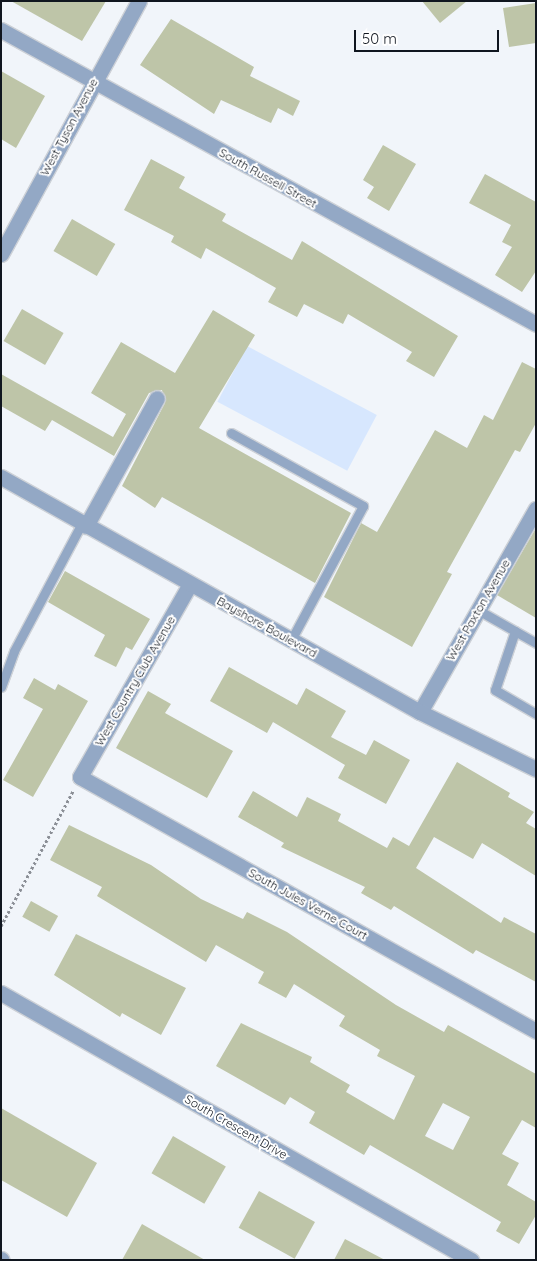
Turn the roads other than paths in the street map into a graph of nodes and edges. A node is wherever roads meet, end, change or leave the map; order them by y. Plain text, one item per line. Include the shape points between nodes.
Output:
1 (139, 1) edge
2 (1, 30) edge
3 (92, 83) junction
4 (1, 254) edge
5 (536, 324) edge
6 (157, 398) dead end
7 (230, 433) dead end
8 (1, 477) edge
9 (536, 509) edge
10 (84, 525) junction
11 (190, 584) junction
12 (478, 610) junction
13 (515, 631) junction
14 (291, 640) junction
15 (536, 643) edge
16 (1, 687) edge
17 (420, 712) junction
18 (536, 714) edge
19 (536, 769) edge
20 (80, 777) joint
21 (1, 993) edge
22 (536, 1031) edge
23 (470, 1260) edge

1 - 3 street, West Tyson Avenue
2 - 3 street, South Russell Street
3 - 4 street, West Tyson Avenue
3 - 5 street, South Russell Street
6 - 10 street
7 - 14 lane via 363,506
8 - 10 street, Bayshore Boulevard
9 - 12 street, West Paxton Avenue
10 - 11 street, Bayshore Boulevard
10 - 16 lane via 14,651
11 - 14 street, Bayshore Boulevard
11 - 20 street, West Country Club Avenue
12 - 13 lane
12 - 17 street, West Paxton Avenue
13 - 15 lane
13 - 18 lane via 495,690
14 - 17 street, Bayshore Boulevard
17 - 19 street, Bayshore Boulevard
20 - 22 street, South Jules Verne Court
21 - 23 street, South Crescent Drive

